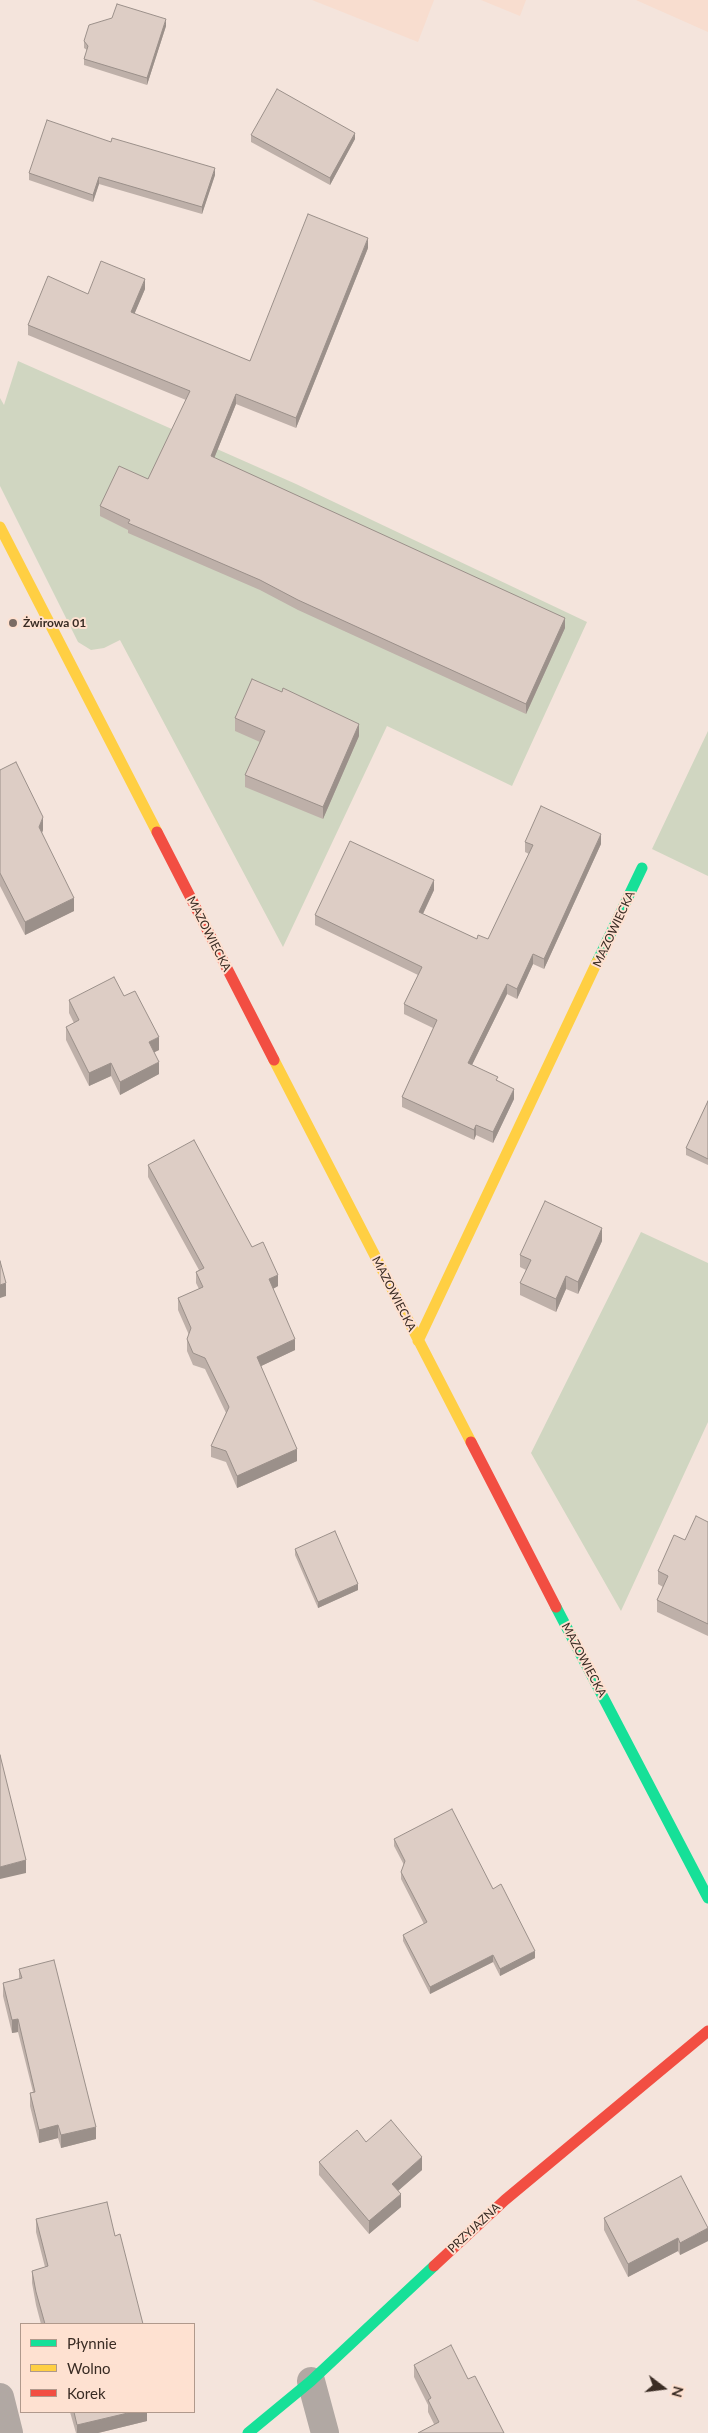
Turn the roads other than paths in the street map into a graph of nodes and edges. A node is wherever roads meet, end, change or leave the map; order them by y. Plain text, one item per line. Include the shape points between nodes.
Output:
1 (0, 527) edge
2 (642, 868) dead end
3 (418, 1341) junction
4 (708, 1898) edge
5 (708, 2031) edge
6 (311, 2381) junction
7 (0, 2397) edge
8 (9, 2433) edge
9 (248, 2433) edge
10 (324, 2433) edge

1 - 3 street, MAZOWIECKA
2 - 3 street, MAZOWIECKA
3 - 4 street, MAZOWIECKA
5 - 6 street, PRZYJAZNA via 505,2200
6 - 9 street, PRZYJAZNA
6 - 10 street
7 - 8 street

